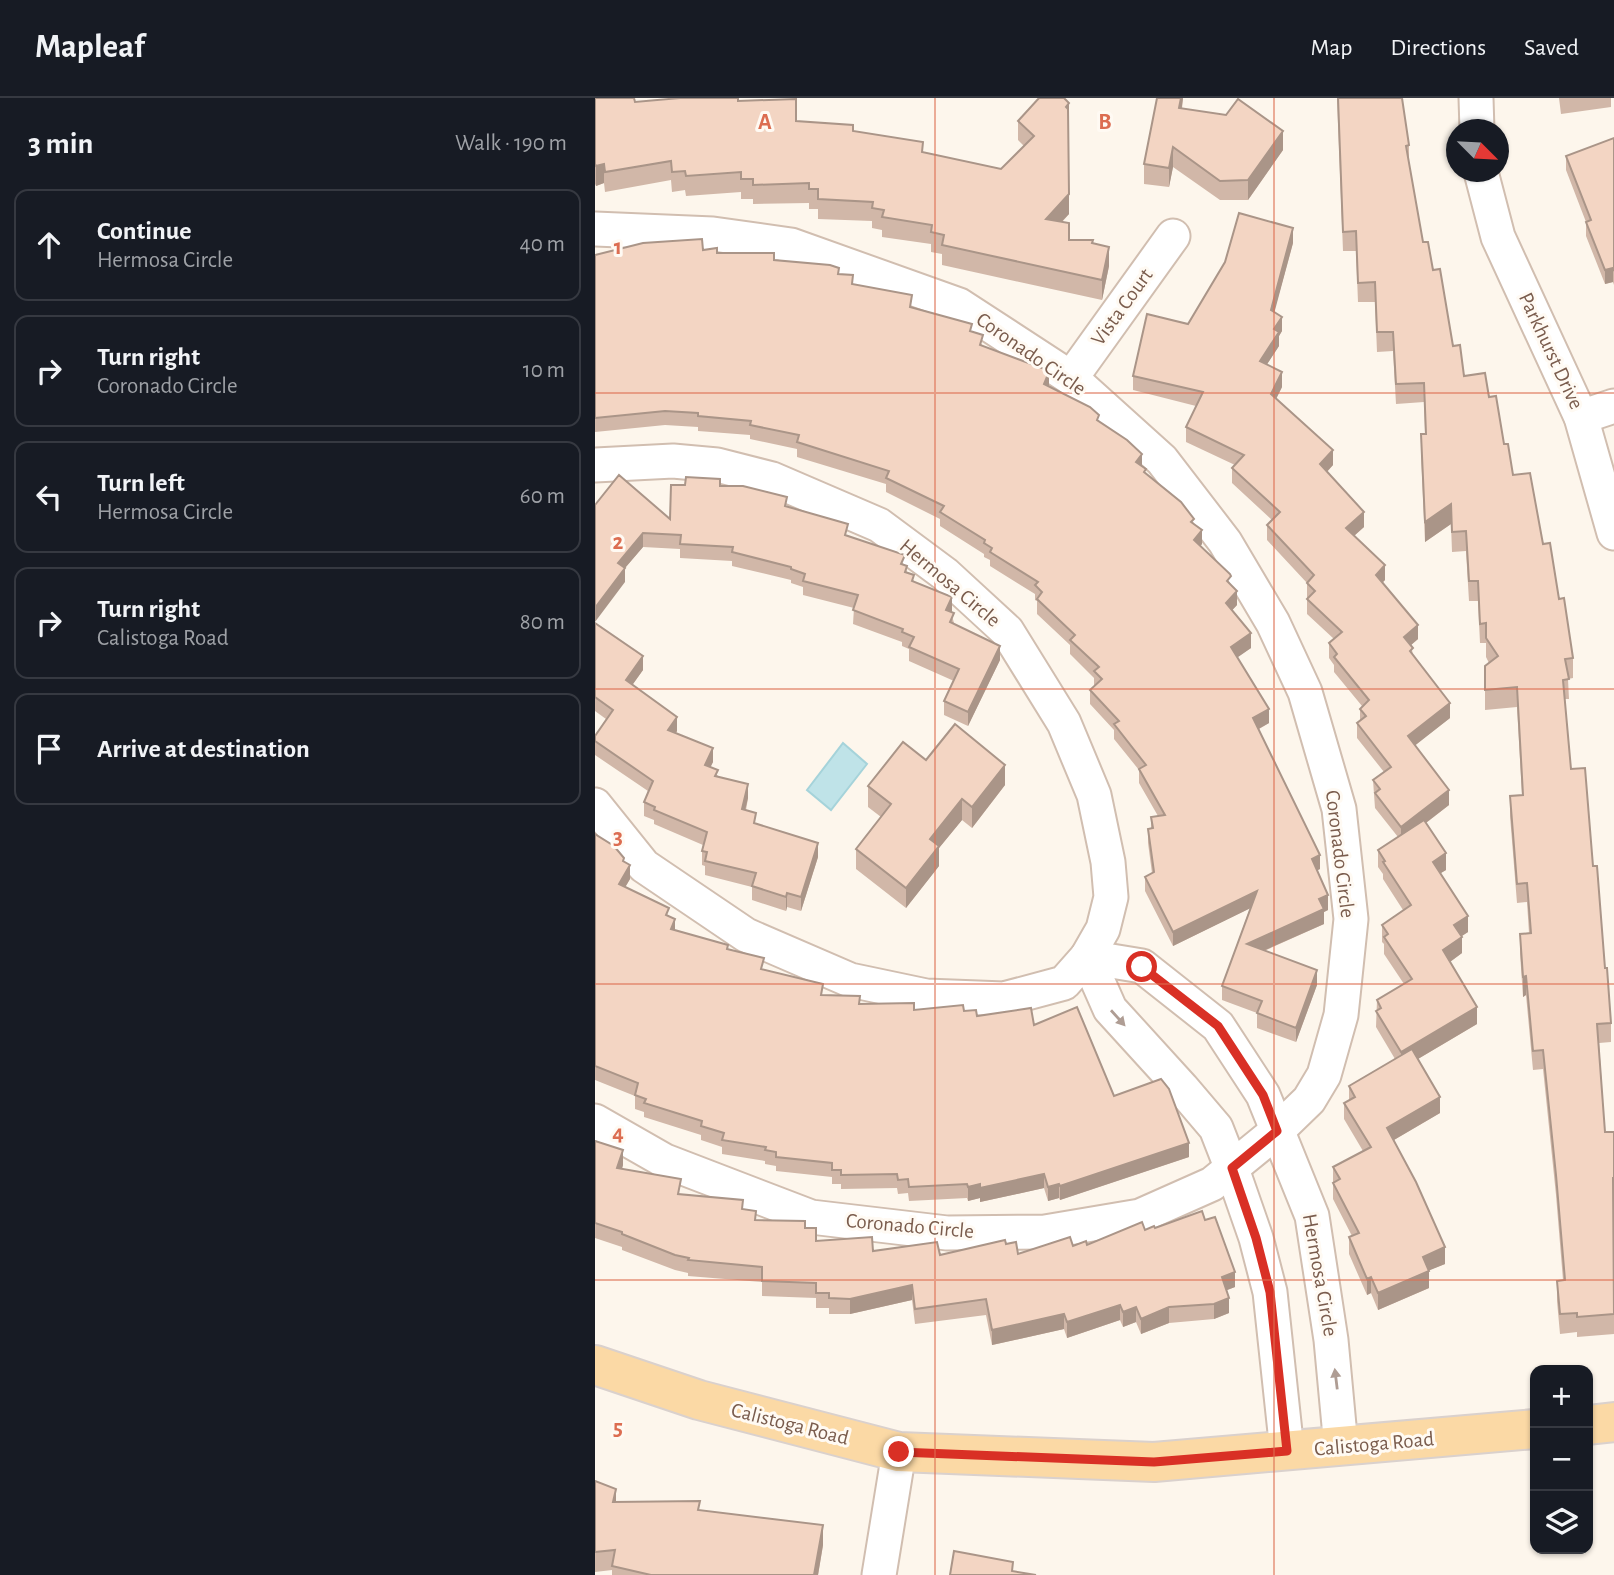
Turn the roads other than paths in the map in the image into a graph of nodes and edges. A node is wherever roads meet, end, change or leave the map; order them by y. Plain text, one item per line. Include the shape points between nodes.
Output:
1 (1476, 98) edge
2 (1477, 119) edge
3 (1484, 182) edge
4 (595, 229) edge
5 (1173, 236) dead end
6 (1071, 378) junction
7 (1614, 406) edge
8 (1581, 417) junction
9 (595, 465) edge
10 (1614, 533) edge
11 (595, 805) edge
12 (1087, 957) junction
13 (595, 1121) edge
14 (1277, 1131) junction
15 (1232, 1168) junction
16 (595, 1365) edge
17 (1614, 1422) edge
18 (1593, 1424) edge
19 (1530, 1429) edge
20 (1341, 1447) junction
21 (1287, 1451) junction
22 (899, 1452) junction
23 (879, 1575) edge

1 - 2 street
3 - 8 street, Parkhurst Drive via 1498,237
4 - 6 street, Coronado Circle via 713,234 791,245 959,305
5 - 6 street, Vista Court
6 - 14 street, Coronado Circle via 1163,460 1225,542 1273,623 1305,692 1339,810 1351,919 1341,1015 1324,1075 1309,1100
7 - 8 street
8 - 10 street, Parkhurst Drive
9 - 12 street, Hermosa Circle via 673,461 717,465 772,479 879,525 945,574 1007,631 1064,723 1094,795 1111,897 1103,929
11 - 12 street, Hermosa Circle via 644,866 746,935 850,980 926,996 1004,999 1064,983
12 - 14 street, Hermosa Circle via 1142,967 1218,1026 1263,1095
12 -> 15 street via 1109,1009 1216,1128
13 - 15 street, Coronado Circle via 665,1161 811,1217 947,1233 1045,1232 1140,1216 1212,1184
14 - 15 street, Coronado Circle
20 -> 14 street, Hermosa Circle via 1333,1352 1312,1216
15 - 21 street via 1270,1292
16 - 22 main road, Calistoga Road via 699,1400
17 - 18 main road
19 - 20 main road, Calistoga Road
20 - 21 main road, Calistoga Road
21 - 22 main road, Calistoga Road via 1154,1462
22 - 23 street

